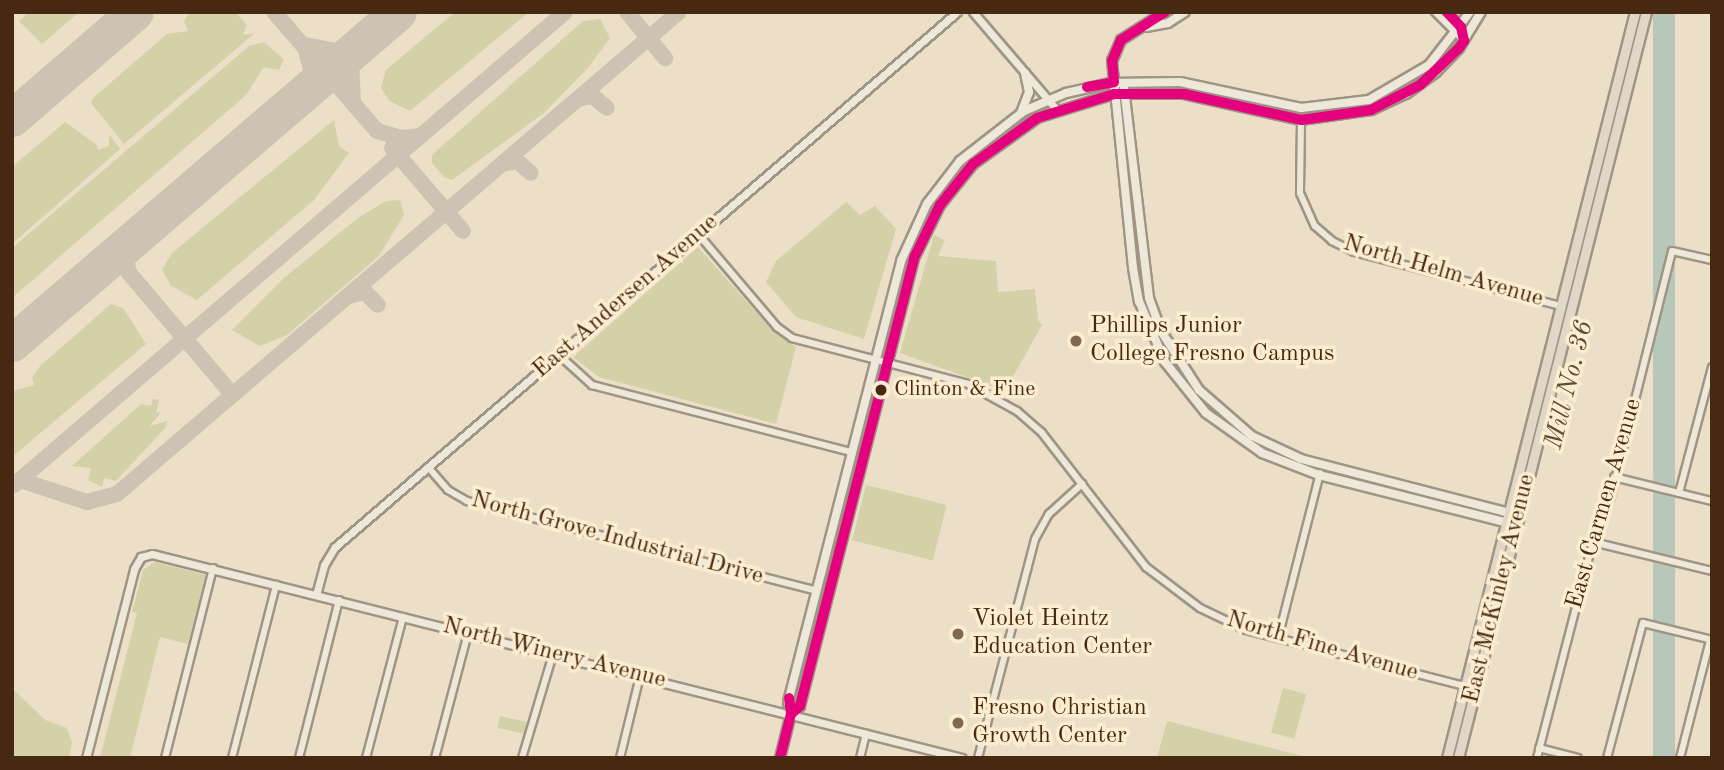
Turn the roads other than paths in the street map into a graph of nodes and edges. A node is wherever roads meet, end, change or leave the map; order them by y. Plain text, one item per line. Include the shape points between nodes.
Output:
1 (957, 12) edge
2 (973, 12) edge
3 (1164, 12) edge
4 (1185, 12) edge
5 (1435, 12) edge
6 (1447, 12) edge
7 (1470, 12) edge
8 (1481, 12) edge
9 (1635, 12) edge
10 (1646, 12) edge
11 (1141, 27) junction
12 (1461, 27) junction
13 (1455, 36) junction
14 (1464, 41) junction
15 (1625, 53) junction
16 (1025, 73) junction
17 (1124, 81) junction
18 (1114, 82) junction
19 (1125, 92) junction
20 (1114, 94) junction
21 (1048, 100) junction
22 (1369, 100) junction
23 (1056, 109) junction
24 (1021, 113) junction
25 (1301, 120) junction
26 (1614, 134) junction
27 (952, 170) junction
28 (928, 226) junction
29 (699, 234) junction
30 (1142, 257) junction
31 (1131, 258) junction
32 (1712, 260) edge
33 (1561, 306) junction
34 (559, 355) junction
35 (875, 360) junction
36 (887, 363) junction
37 (1712, 367) edge
38 (1553, 374) junction
39 (852, 452) junction
40 (1322, 466) junction
41 (428, 467) junction
42 (1320, 475) junction
43 (1614, 477) junction
44 (1082, 484) junction
45 (1679, 493) junction
46 (1712, 501) edge
47 (1512, 519) junction
48 (1593, 542) junction
49 (213, 568) junction
50 (1712, 571) edge
51 (276, 585) junction
52 (817, 591) junction
53 (316, 595) junction
54 (339, 600) junction
55 (403, 617) junction
56 (468, 633) junction
57 (1278, 638) junction
58 (1711, 640) edge
59 (553, 654) junction
60 (640, 676) junction
61 (1464, 686) junction
62 (791, 714) junction
63 (866, 734) junction
64 (1539, 748) junction
65 (1458, 755) edge
66 (86, 758) edge
67 (165, 758) edge
68 (232, 758) edge
69 (299, 758) edge
70 (366, 758) edge
71 (435, 758) edge
72 (522, 758) edge
73 (620, 758) edge
74 (780, 758) edge
75 (860, 758) edge
76 (962, 758) edge
77 (978, 758) edge
78 (1447, 758) edge
79 (1537, 758) edge
80 (1578, 758) edge
81 (1607, 758) edge
82 (1680, 758) edge

1 - 29 street, East Andersen Avenue
2 - 16 street
3 - 11 main road
4 - 11 main road via 1168,23
5 - 13 street
6 - 12 main road
7 - 12 main road
8 - 14 main road
9 - 15 main road, East McKinley Avenue
10 - 26 main road, East McKinley Avenue
11 - 18 main road via 1115,50
12 - 13 main road
12 - 14 main road
13 - 14 street
13 - 22 main road via 1415,76
14 - 25 main road via 1436,72 1390,102 1337,118
15 - 26 main road
15 - 33 main road, East McKinley Avenue
16 - 21 street
16 - 24 main road via 1029,96
17 - 18 main road
17 - 19 main road
17 - 22 main road via 1188,83 1301,108
18 - 20 main road
18 - 21 main road
19 - 20 main road
19 - 25 main road via 1184,94
19 - 30 main road
20 - 23 main road
20 - 31 main road
21 - 23 street
21 - 24 main road
22 - 25 main road via 1355,108 1308,114
23 - 28 main road via 1018,128 979,158 952,188
24 - 27 main road via 987,135
25 - 33 street, North Helm Avenue via 1300,193 1315,226 1332,241 1355,252
26 - 38 main road, East McKinley Avenue
27 - 28 main road via 928,210
27 - 35 main road via 909,237
28 - 36 main road via 915,256
29 - 34 street, East Andersen Avenue
29 - 35 street, North Fine Avenue via 784,333
30 - 31 street
30 - 40 main road via 1161,331 1199,390 1252,436
31 - 42 main road via 1151,333 1189,394 1224,429 1262,453
32 - 43 street, East Carmen Avenue via 1672,251
33 - 38 main road via 1564,312
33 - 47 main road, East McKinley Avenue
34 - 39 street via 592,385
34 - 41 street, East Andersen Avenue
35 - 36 street, North Fine Avenue
35 - 39 main road
36 - 44 street, North Fine Avenue via 953,379 993,395 1041,431
36 - 62 main road via 800,706
37 - 45 street
38 - 47 main road, East McKinley Avenue
39 - 52 main road
40 - 42 street
40 - 47 main road
41 - 52 street, North Grove Industrial Drive via 448,490 467,501
41 - 53 street, East Andersen Avenue via 335,547 324,565
42 - 47 main road
42 - 57 street
43 - 45 street
43 - 48 street, East Carmen Avenue
44 - 57 street, North Fine Avenue via 1138,557 1173,590 1220,619
44 - 77 street via 1049,514 1035,539
45 - 46 street
47 - 61 main road, East McKinley Avenue
47 - 65 main road, East McKinley Avenue
48 - 50 street
48 - 64 street, East Carmen Avenue
49 - 51 street, North Winery Avenue
49 - 66 street, North Winery Avenue via 160,554 144,555 134,569
49 - 67 street
51 - 53 street, North Winery Avenue
51 - 68 street
52 - 62 main road via 788,702
53 - 54 street, North Winery Avenue
54 - 55 street, North Winery Avenue
54 - 69 street
55 - 56 street, North Winery Avenue
55 - 70 street
56 - 59 street, North Winery Avenue
56 - 71 street
57 - 61 street, North Fine Avenue
58 - 81 street via 1643,624
58 - 82 street
59 - 60 street, North Winery Avenue
59 - 72 street
60 - 62 street, North Winery Avenue
60 - 73 street
61 - 65 main road via 1467,694
61 - 78 main road, East McKinley Avenue
62 - 63 street, North Winery Avenue
62 - 74 main road
63 - 75 street
63 - 76 street, North Winery Avenue
64 - 79 street, East Carmen Avenue
64 - 80 street

